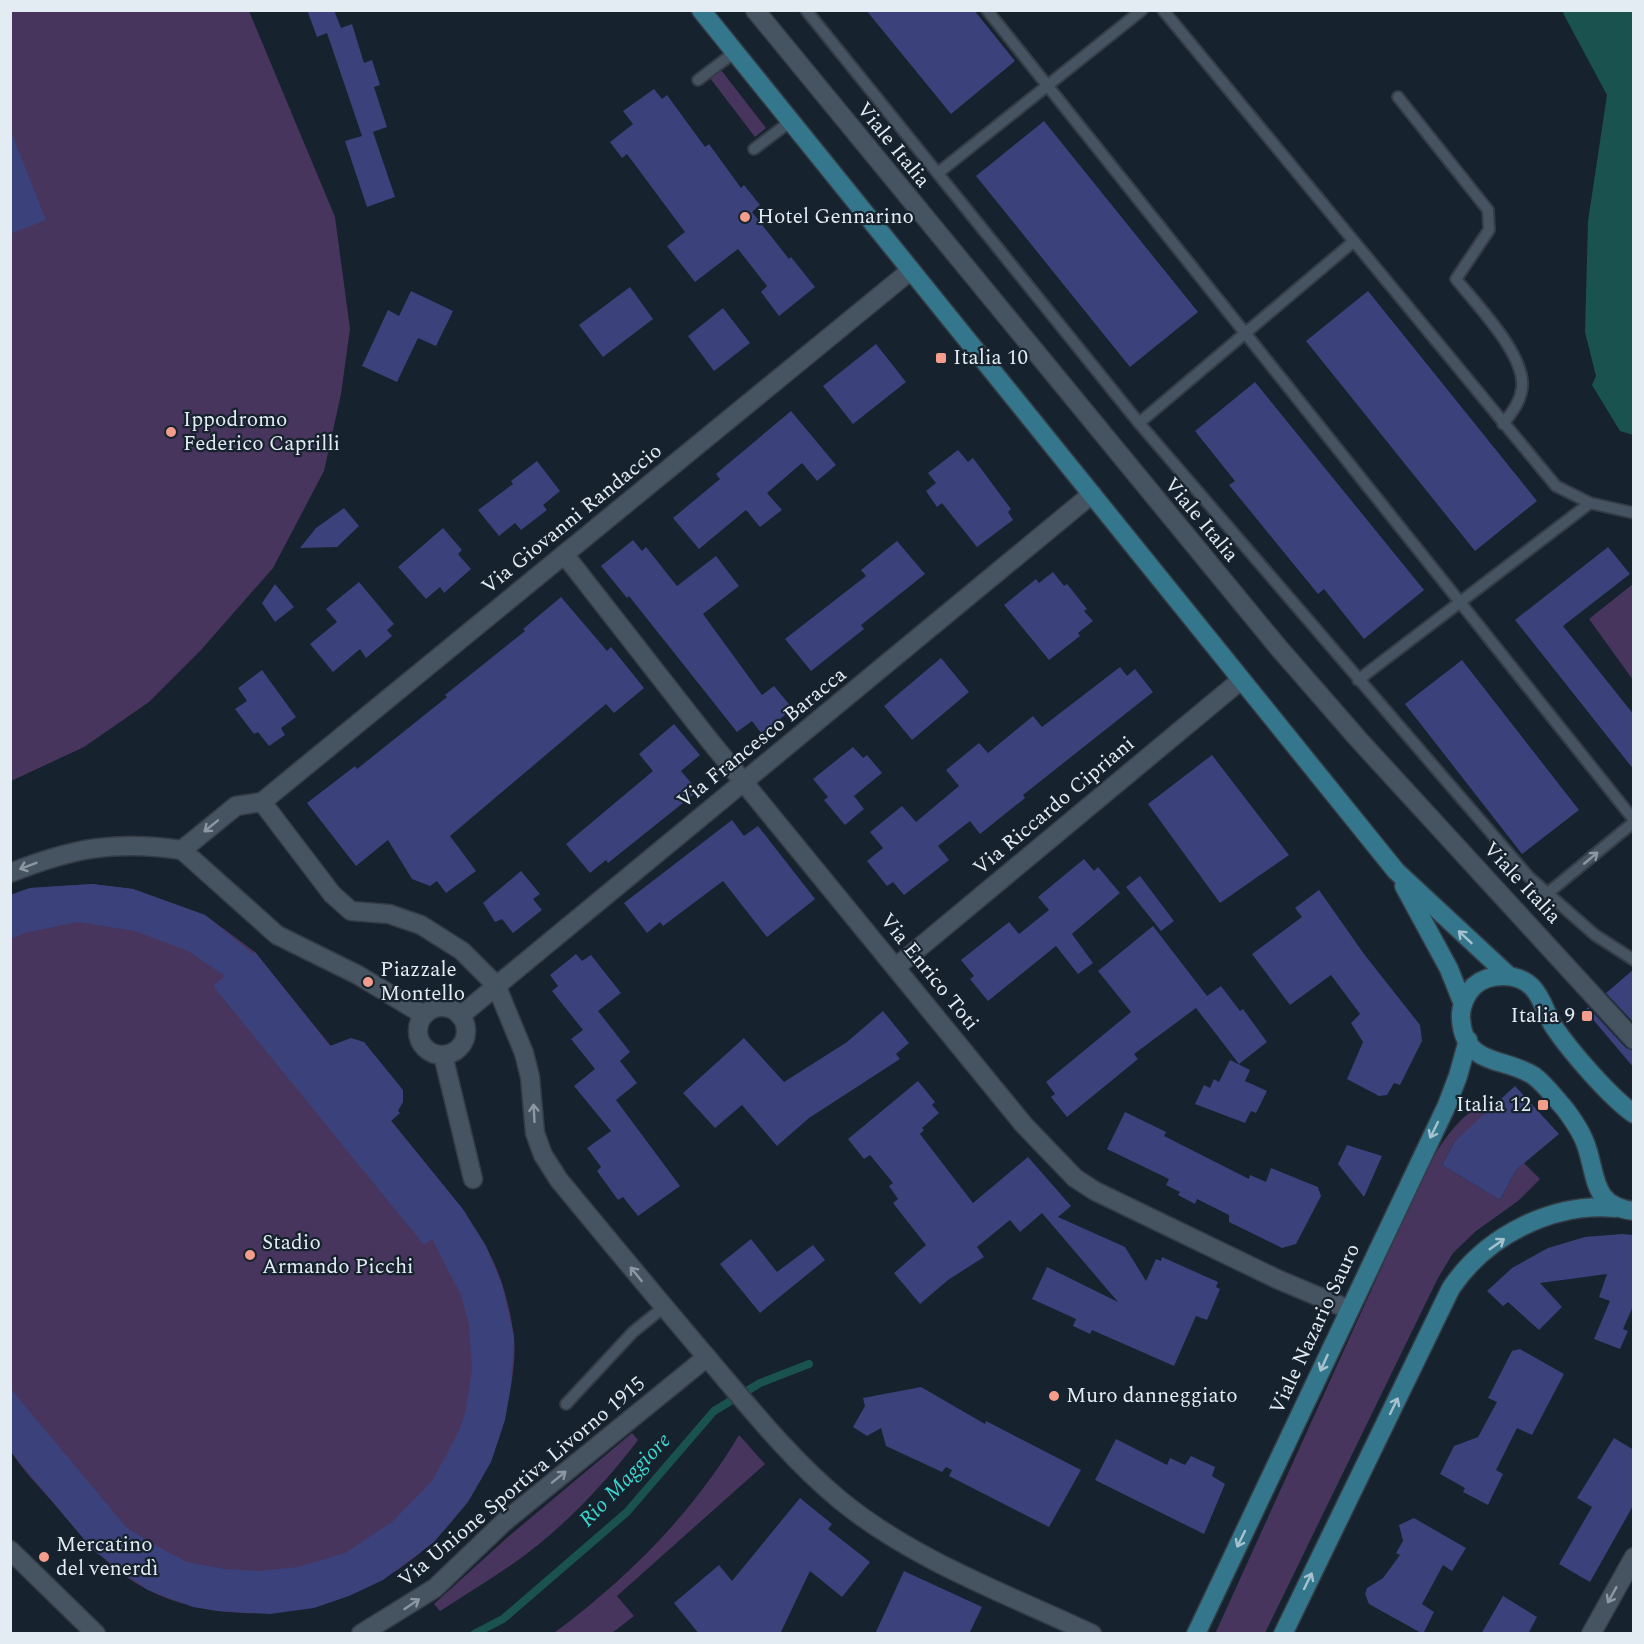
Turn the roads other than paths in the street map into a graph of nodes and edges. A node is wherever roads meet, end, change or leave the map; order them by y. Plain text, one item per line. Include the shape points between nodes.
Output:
1 (701, 10) edge
2 (755, 10) edge
3 (806, 10) edge
4 (987, 10) edge
5 (1142, 10) edge
6 (1163, 10) edge
7 (735, 52) junction
8 (698, 80) dead end
9 (1047, 86) junction
10 (1398, 97) dead end
11 (790, 121) junction
12 (754, 149) dead end
13 (938, 173) junction
14 (1353, 242) junction
15 (910, 271) junction
16 (1243, 334) junction
17 (1139, 423) junction
18 (1503, 424) junction
19 (1092, 494) junction
20 (1590, 503) junction
21 (1634, 513) edge
22 (564, 555) junction
23 (1460, 601) junction
24 (1241, 680) junction
25 (1358, 680) junction
26 (744, 782) junction
27 (262, 802) junction
28 (1634, 821) edge
29 (182, 850) junction
30 (1396, 871) junction
31 (10, 873) edge
32 (1548, 893) junction
33 (1634, 960) edge
34 (896, 967) junction
35 (1509, 976) junction
36 (495, 986) junction
37 (1463, 1004) junction
38 (424, 1015) junction
39 (460, 1016) junction
40 (1468, 1040) junction
41 (1634, 1040) edge
42 (443, 1055) junction
43 (1631, 1108) edge
44 (473, 1179) dead end
45 (1625, 1209) edge
46 (664, 1307) junction
47 (1348, 1309) junction
48 (715, 1367) junction
49 (566, 1404) dead end
50 (10, 1550) edge
51 (1634, 1557) edge
52 (96, 1634) edge
53 (361, 1634) edge
54 (1092, 1634) edge
55 (1196, 1634) edge
56 (1283, 1634) edge
57 (1592, 1634) edge

1 - 7 main road
2 - 41 street, Viale Italia via 1278,647
3 - 13 lane
4 - 9 lane
5 - 9 lane
6 - 14 lane
7 - 8 lane
7 - 11 main road
9 - 13 lane
9 - 16 lane
10 - 18 lane via 1488,210 1489,230 1456,279 1520,367 1523,386 1518,404
11 - 12 lane
11 - 15 main road
13 - 17 lane
14 - 16 lane
14 - 18 lane
15 - 19 main road
15 - 22 street, Via Giovanni Randaccio
16 - 17 lane
16 - 23 lane
17 - 25 lane
18 - 20 lane via 1556,486
19 - 24 main road
19 - 26 street, Via Francesco Baracca
20 - 21 lane
20 - 23 lane
22 - 26 street, Via Enrico Toti
22 - 27 street, Via Giovanni Randaccio
23 - 25 lane
23 - 28 lane
24 - 30 main road
24 - 34 street, Via Riccardo Cipriani
25 - 32 lane via 1529,877
26 - 34 street, Via Enrico Toti
26 - 36 street, Via Francesco Baracca
27 -> 29 street via 236,806
27 - 36 street via 332,894 351,910 389,914 420,925 462,951
32 -> 28 lane
29 -> 31 street via 140,844 102,846
29 - 38 street via 277,935 358,975
35 -> 30 main road
30 - 37 main road via 1449,969
32 - 33 lane via 1596,935
34 - 47 street, Via Enrico Toti via 1024,1125 1075,1178 1277,1279
35 - 37 main road via 1480,981
35 - 43 main road via 1532,987 1562,1038
36 - 39 street, Via Francesco Baracca
46 -> 36 street via 559,1180 543,1155 535,1132 524,1053
37 - 40 main road via 1461,1020
38 - 39 street via 446,1007
38 - 42 street via 418,1030 422,1045 427,1051
39 - 42 street via 466,1029 462,1044
40 - 45 main road via 1486,1059 1534,1077 1553,1095 1585,1143 1598,1189
40 -> 47 main road, Viale Nazario Sauro via 1447,1105
42 - 44 street
56 -> 45 main road via 1460,1274 1496,1244 1543,1217 1583,1207
46 - 48 street
46 - 49 lane via 633,1332
47 -> 55 main road, Viale Nazario Sauro
53 -> 48 street, Via Unione Sportiva Livorno 1915 via 435,1588 504,1522
48 - 54 street via 759,1420 840,1501 935,1561
50 - 52 street
51 -> 57 street

